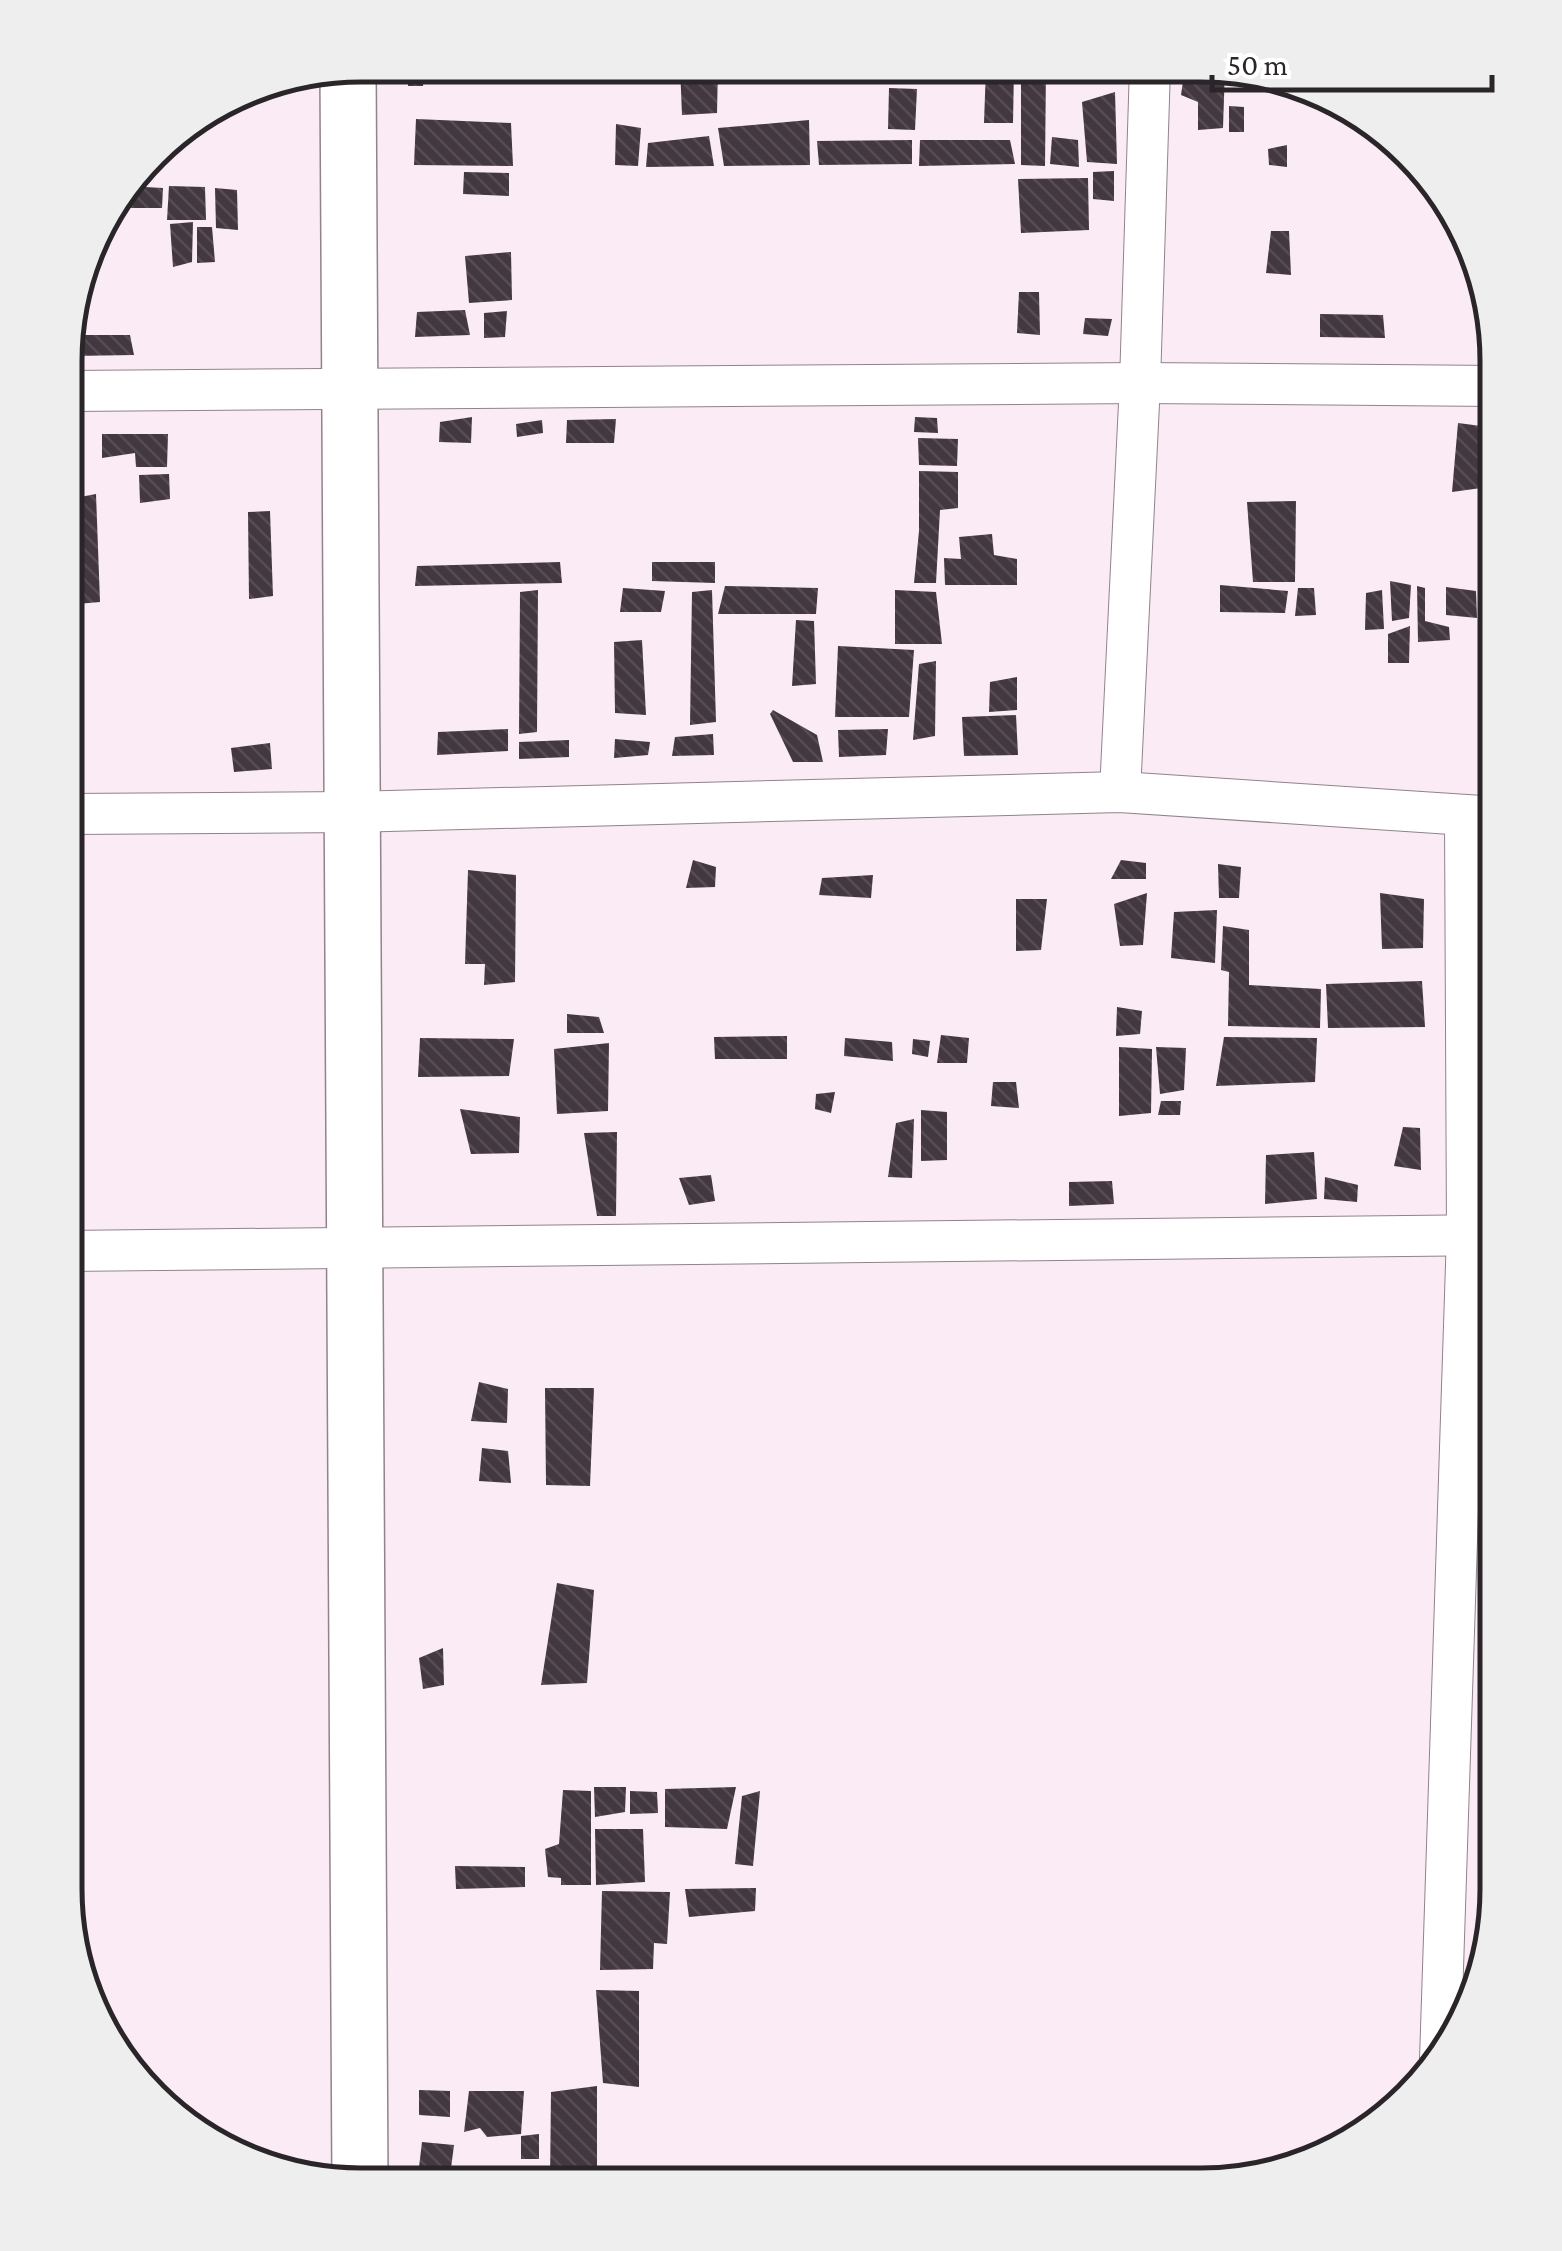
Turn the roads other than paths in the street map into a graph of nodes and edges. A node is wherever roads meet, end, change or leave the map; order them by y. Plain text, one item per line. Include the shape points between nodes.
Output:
1 (1150, 82) edge
2 (348, 83) edge
3 (1140, 383) junction
4 (1480, 386) edge
5 (349, 387) junction
6 (82, 391) edge
7 (1120, 792) junction
8 (351, 812) junction
9 (82, 814) edge
10 (1480, 817) edge
11 (1479, 1235) edge
12 (355, 1248) junction
13 (82, 1251) edge
14 (1479, 1286) edge
15 (1442, 2028) edge
16 (360, 2168) edge

1 - 3 street
2 - 5 street
3 - 4 street
3 - 5 street
3 - 7 street
5 - 6 street
5 - 8 street
7 - 8 street
7 - 10 street
8 - 9 street
8 - 12 street
11 - 12 street
12 - 13 street
12 - 16 street
14 - 15 street

